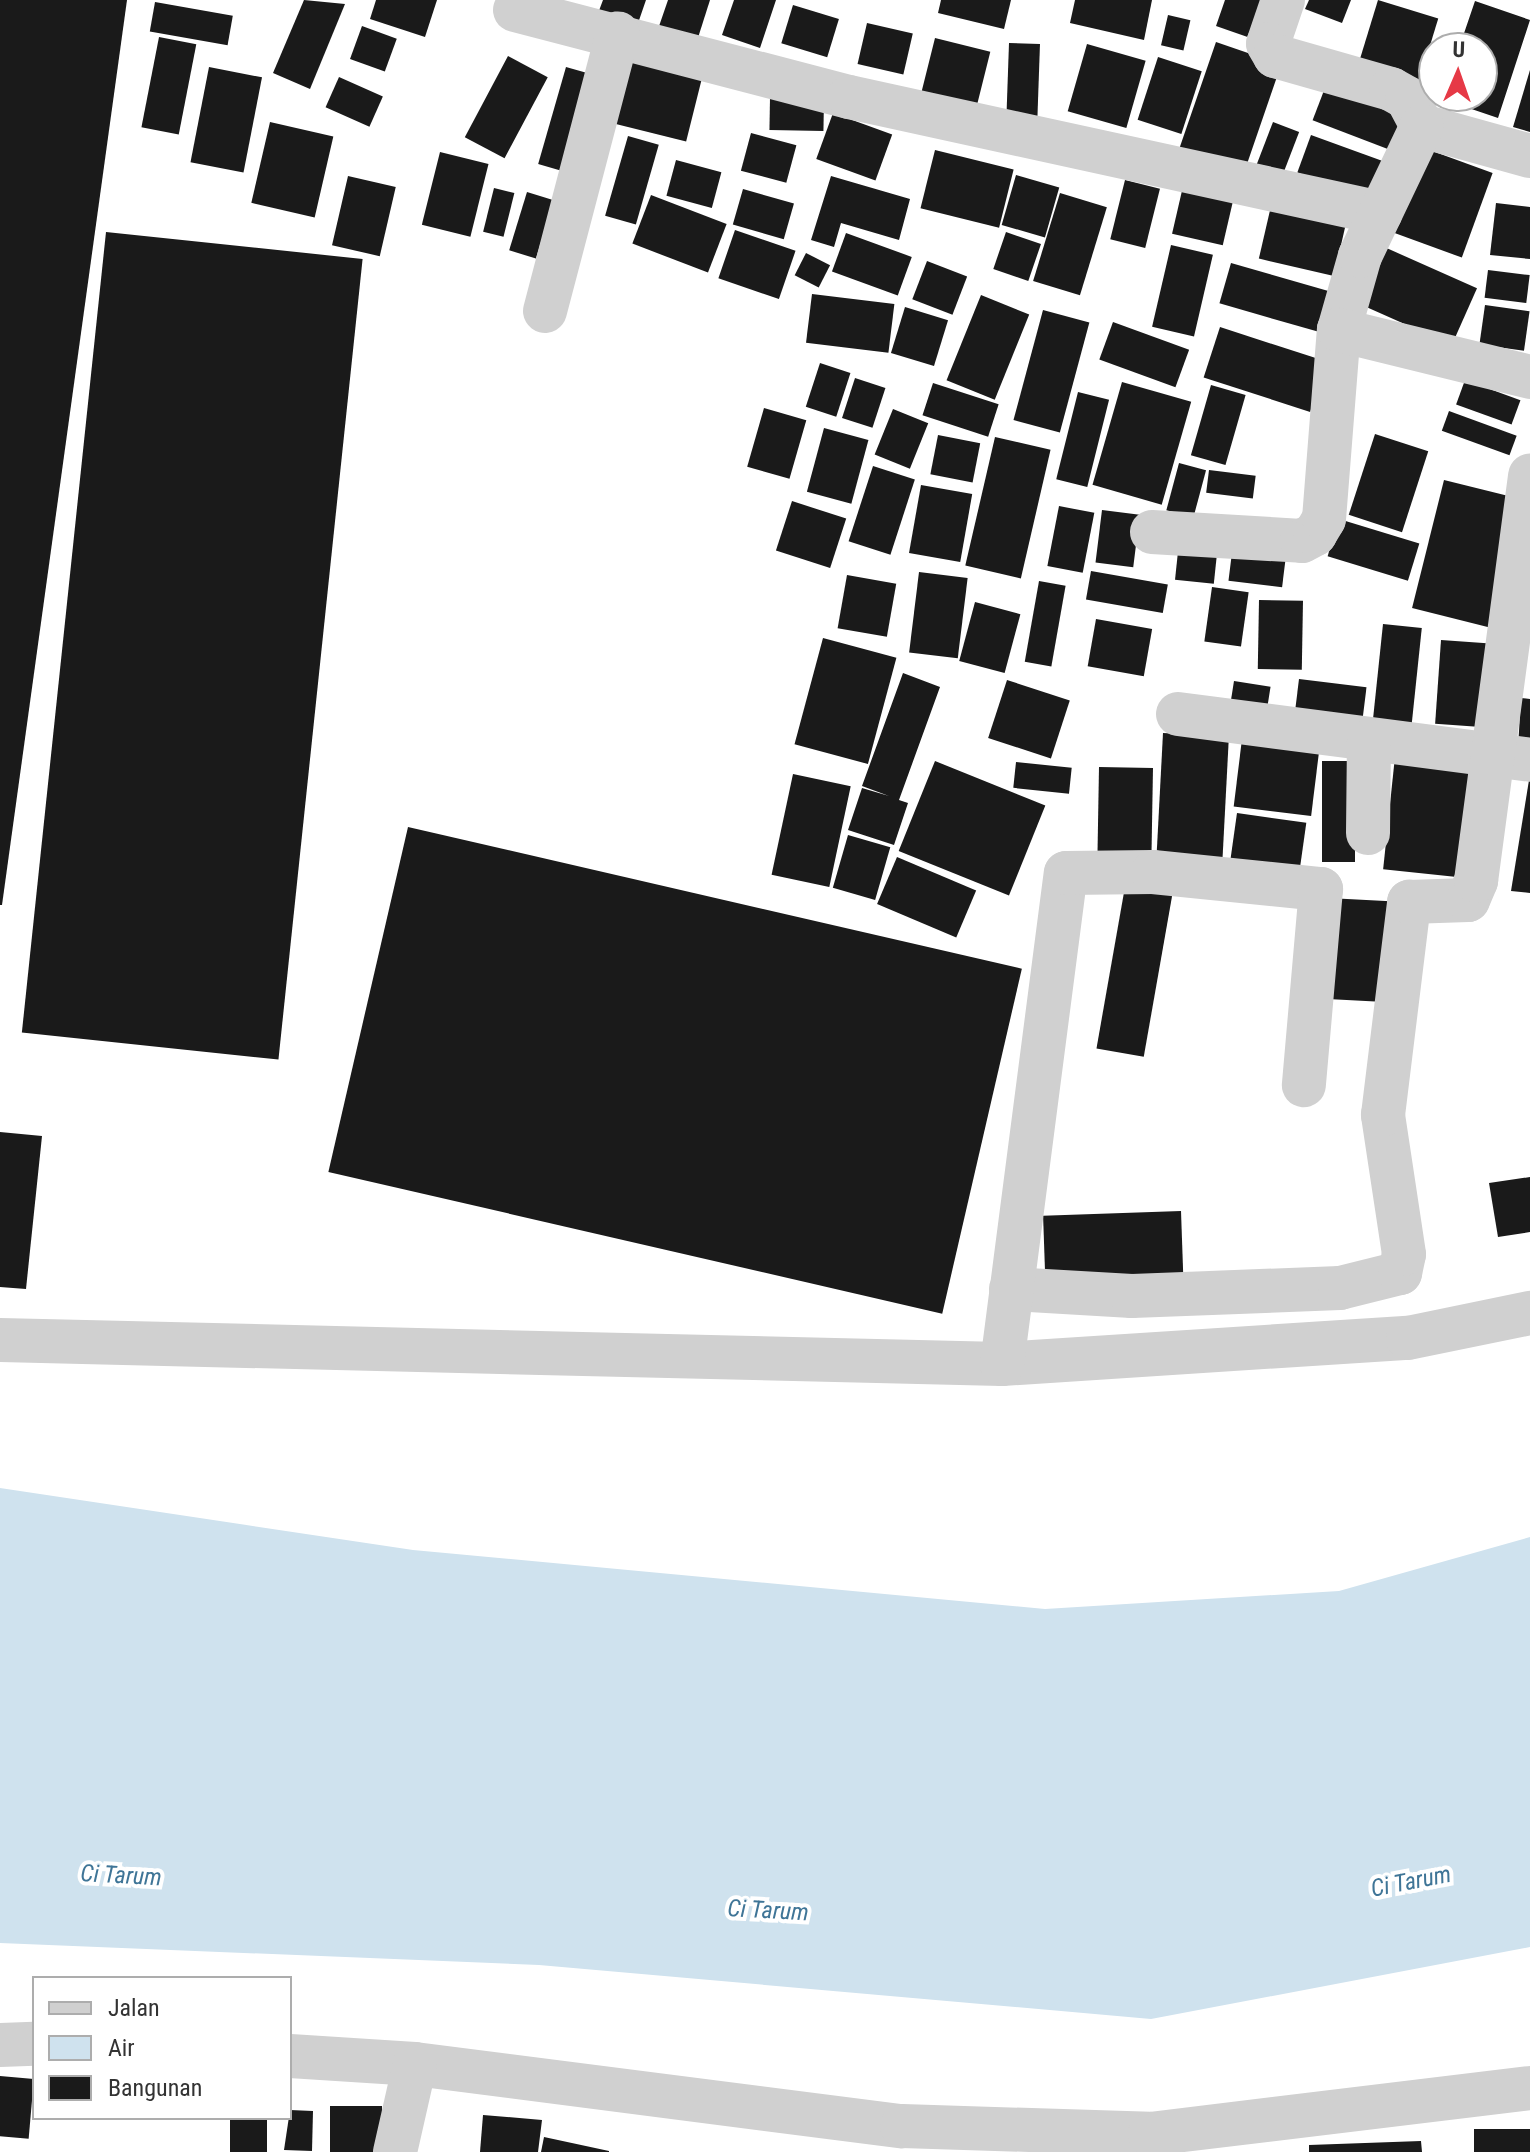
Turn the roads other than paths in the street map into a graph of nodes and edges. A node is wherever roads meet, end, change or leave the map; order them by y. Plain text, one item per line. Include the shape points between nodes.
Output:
1 (1283, 0) edge
2 (515, 10) dead end
3 (618, 33) junction
4 (1422, 126) junction
5 (1530, 156) edge
6 (1380, 213) junction
7 (545, 311) dead end
8 (1339, 330) junction
9 (1530, 377) edge
10 (1530, 476) edge
11 (1152, 532) dead end
12 (1522, 630) edge
13 (1178, 714) dead end
14 (1369, 741) junction
15 (1513, 758) edge
16 (1368, 833) dead end
17 (1304, 1085) dead end
18 (1011, 1289) junction
19 (1530, 1313) edge
20 (0, 1340) edge
21 (1002, 1364) junction
22 (32, 2044) edge
23 (0, 2045) edge
24 (292, 2056) edge
25 (415, 2064) junction
26 (1530, 2088) edge
27 (1151, 2143) edge
28 (395, 2152) edge

1 - 4 street via 1268,44 1275,56 1391,89 1407,98
2 - 3 street
3 - 6 street via 849,97
3 - 7 street
4 - 5 street
4 - 6 street
6 - 8 street
8 - 9 street
8 - 11 street via 1324,519 1315,534 1302,541
10 - 12 street
12 - 15 street
13 - 14 street
14 - 15 street
14 - 16 street
15 - 18 street via 1468,900 1409,902 1383,1115 1400,1273 1340,1288 1132,1296
17 - 18 street via 1321,889 1153,872 1066,873
18 - 21 street
19 - 21 street via 1408,1338
20 - 21 street
22 - 23 street
24 - 25 street
25 - 27 street via 902,2126
25 - 28 street
26 - 27 street

